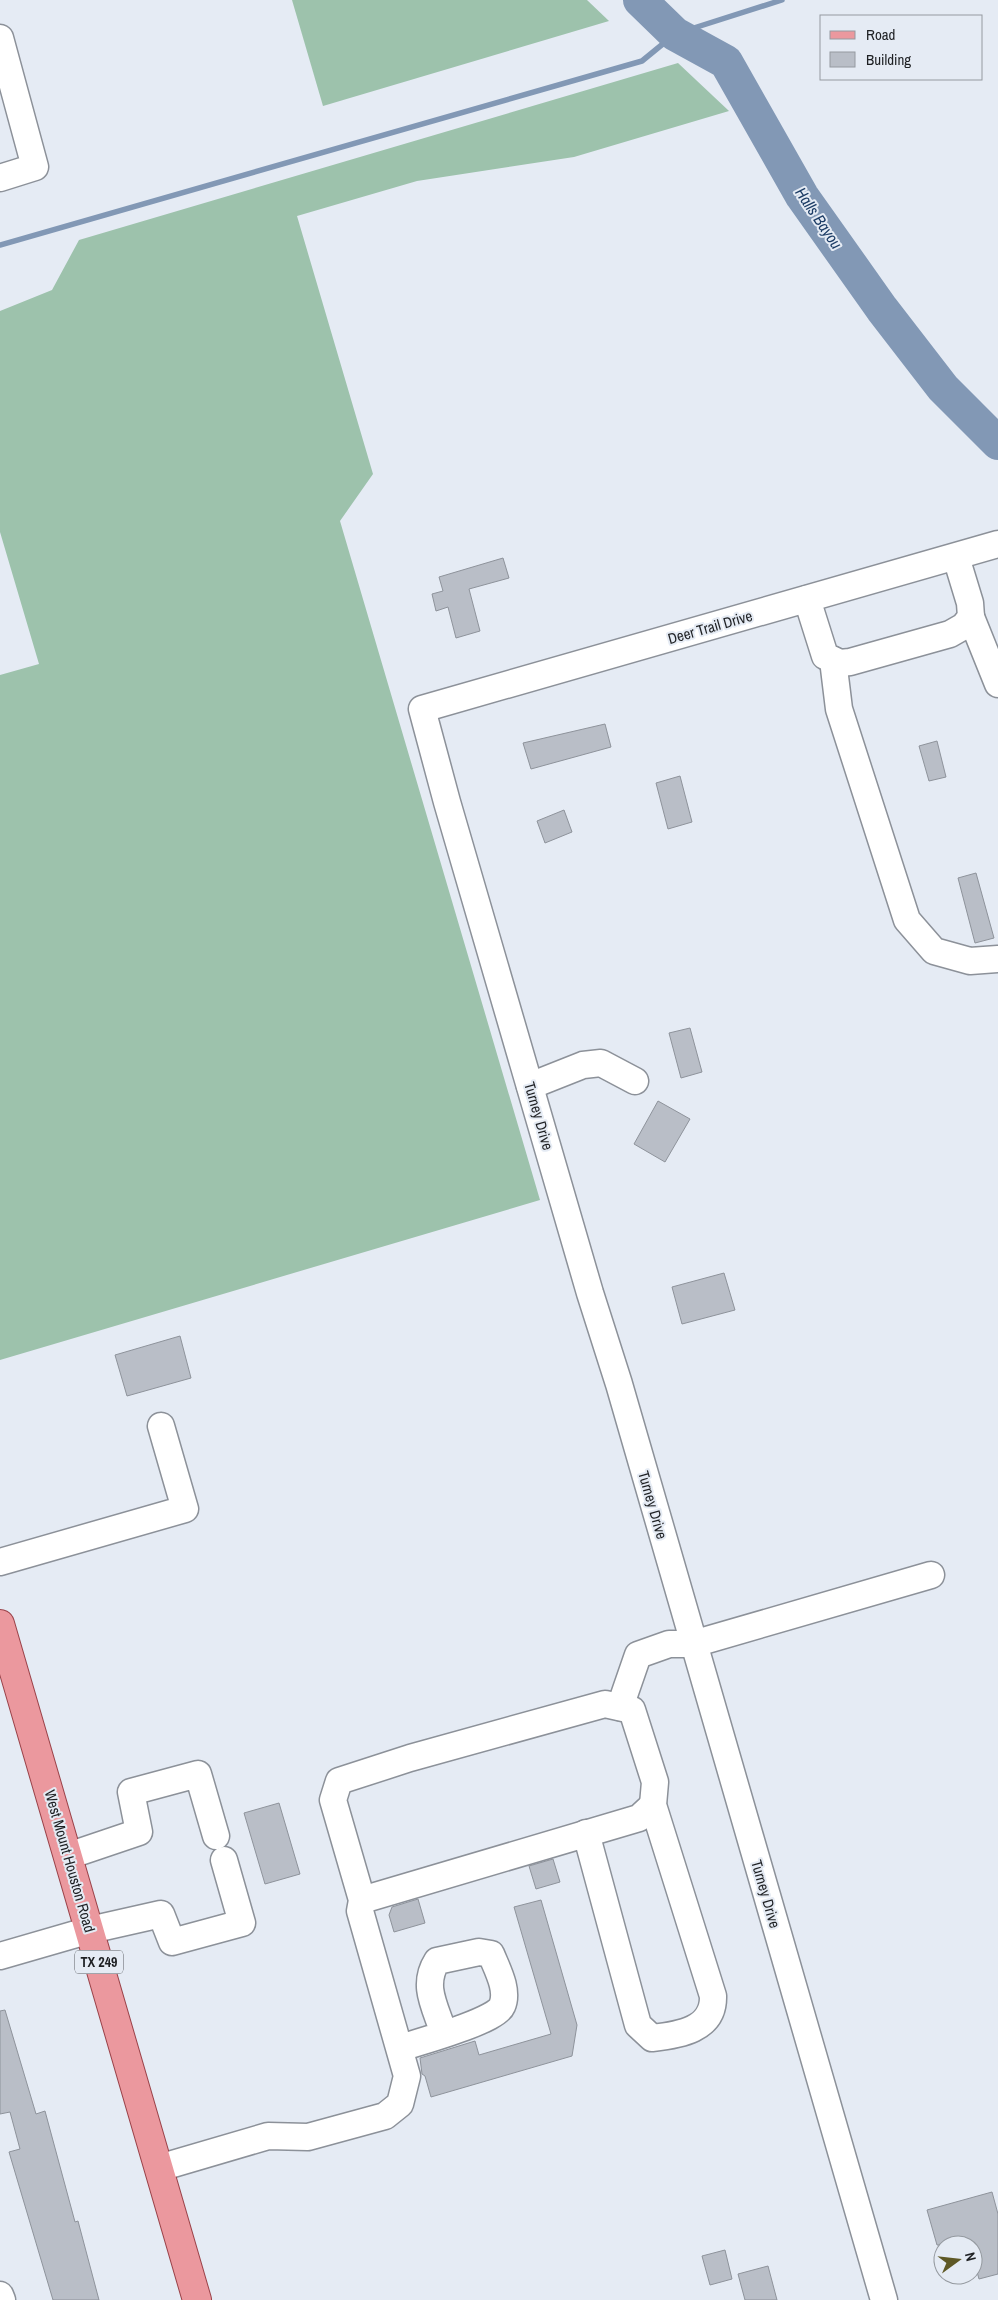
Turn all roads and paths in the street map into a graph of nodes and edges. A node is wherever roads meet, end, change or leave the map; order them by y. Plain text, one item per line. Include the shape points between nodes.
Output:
1 (0, 38) edge
2 (0, 178) edge
3 (998, 544) edge
4 (956, 557) junction
5 (807, 599) junction
6 (971, 617) junction
7 (833, 660) junction
8 (998, 684) edge
9 (422, 709) joint
10 (998, 959) edge
11 (635, 1081) dead end
12 (530, 1086) junction
13 (161, 1426) dead end
14 (0, 1562) edge
15 (931, 1575) dead end
16 (0, 1624) edge
17 (693, 1644) junction
18 (620, 1707) junction
19 (653, 1805) junction
20 (586, 1833) junction
21 (216, 1836) dead end
22 (68, 1856) junction
23 (224, 1860) dead end
24 (362, 1900) junction
25 (90, 1930) junction
26 (0, 1956) edge
27 (444, 2034) dead end
28 (400, 2048) junction
29 (159, 2168) junction
30 (0, 2295) edge
31 (2, 2300) edge
32 (197, 2300) edge
33 (884, 2300) edge

1 - 2 street via 35,167
3 - 4 street, Deer Trail Drive
4 - 5 street, Deer Trail Drive
4 - 6 street
5 - 7 street via 825,656
5 - 9 street, Deer Trail Drive
6 - 7 street via 964,626 950,634 850,662
6 - 8 street
7 - 10 street via 838,709 907,920 934,952 970,961
9 - 12 street, Turney Drive
11 - 12 street via 600,1062
12 - 17 street, Turney Drive
13 - 14 street via 185,1509
15 - 17 street
16 - 22 main road, West Mount Houston Road / TX 249
17 - 18 street via 669,1644 638,1655
17 - 33 street, Turney Drive
18 - 19 street via 632,1710 655,1782
18 - 24 street via 605,1704 339,1781 333,1800
19 - 20 street via 639,1818
19 - 20 street via 713,1996 713,2006 706,2019 695,2029 652,2038 638,2025
20 - 24 street
21 - 22 street via 198,1774 131,1792 140,1832
22 - 25 main road, West Mount Houston Road / TX 249
23 - 25 street via 242,1922 172,1942 160,1914
24 - 28 street via 360,1911
25 - 26 street
25 - 29 main road, West Mount Houston Road / TX 249
27 - 28 street
28 - 29 street via 407,2076 400,2104 385,2116 308,2137 268,2136
29 - 32 main road, West Mount Houston Road / TX 249
30 - 31 street

